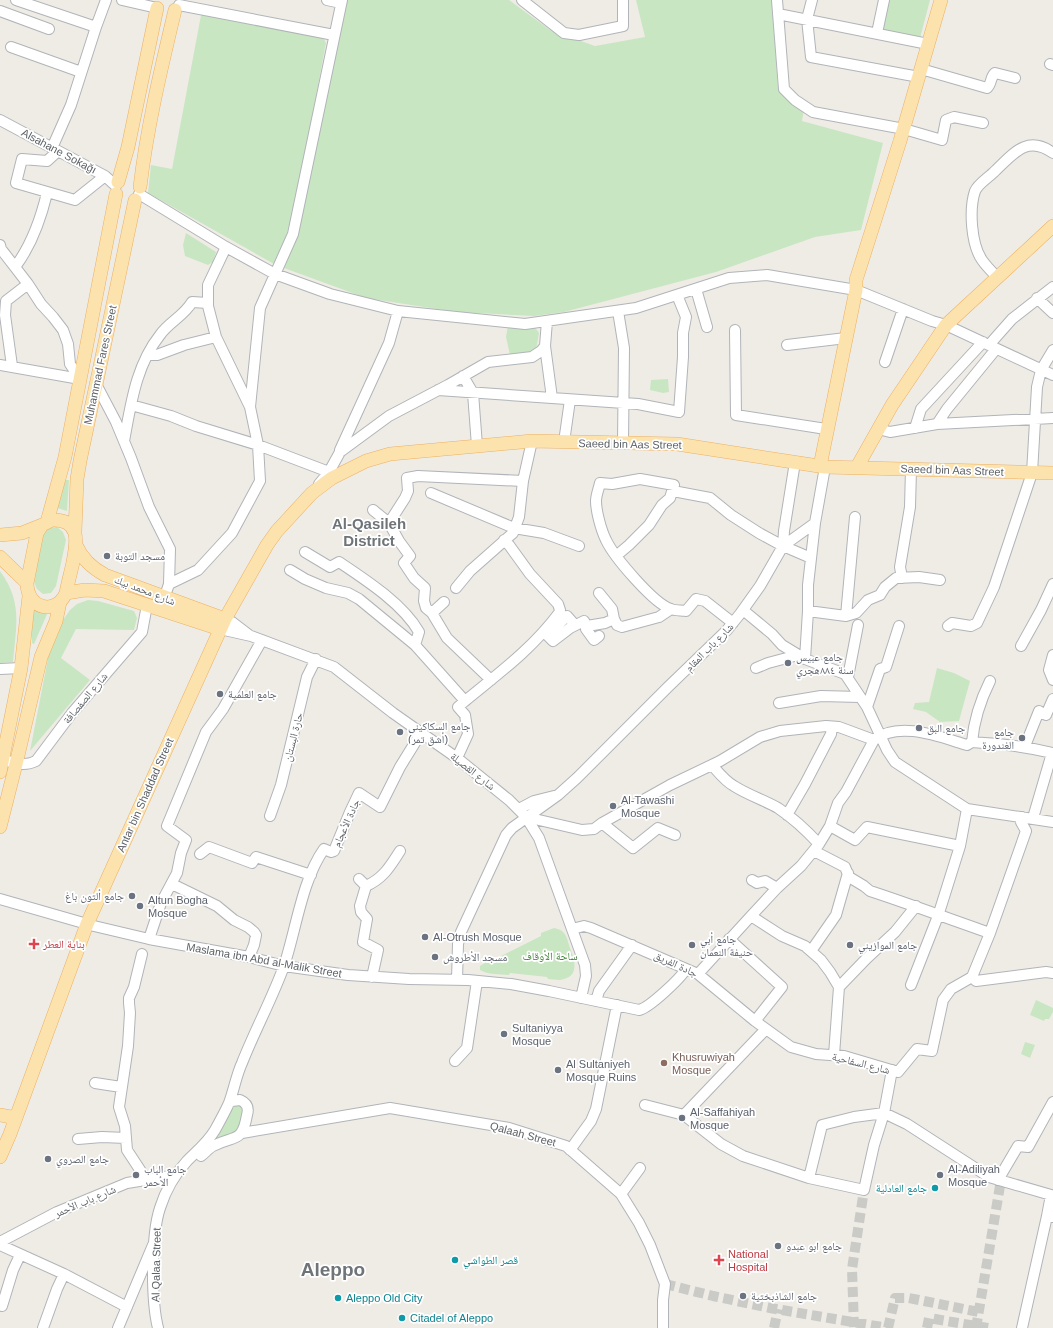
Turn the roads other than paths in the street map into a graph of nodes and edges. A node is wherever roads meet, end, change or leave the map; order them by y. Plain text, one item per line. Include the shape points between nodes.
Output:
1 (16, 0) edge
2 (106, 0) edge
3 (122, 0) edge
4 (327, 0) edge
5 (522, 0) edge
6 (623, 0) edge
7 (777, 0) edge
8 (812, 0) edge
9 (884, 0) edge
10 (941, 0) edge
11 (341, 2) edge
12 (155, 4) edge
13 (178, 5) edge
14 (0, 11) edge
15 (778, 14) junction
16 (807, 19) junction
17 (96, 27) junction
18 (49, 28) dead end
19 (877, 33) junction
20 (334, 35) junction
21 (928, 44) junction
22 (11, 47) dead end
23 (81, 72) junction
24 (920, 73) junction
25 (1015, 78) dead end
26 (0, 120) edge
27 (983, 123) dead end
28 (904, 129) junction
29 (55, 149) junction
30 (1053, 153) edge
31 (105, 176) junction
32 (117, 187) junction
33 (47, 192) junction
34 (138, 194) junction
35 (1053, 226) edge
36 (226, 247) junction
37 (0, 248) edge
38 (15, 267) junction
39 (275, 274) junction
40 (998, 278) junction
41 (28, 284) junction
42 (1053, 287) edge
43 (696, 289) junction
44 (856, 290) junction
45 (677, 295) junction
46 (1037, 298) junction
47 (208, 303) junction
48 (903, 309) junction
49 (398, 311) junction
50 (618, 311) junction
51 (1053, 313) edge
52 (547, 321) junction
53 (946, 325) junction
54 (706, 327) dead end
55 (735, 330) dead end
56 (216, 337) junction
57 (846, 338) junction
58 (787, 345) dead end
59 (989, 345) junction
60 (545, 346) junction
61 (1053, 350) edge
62 (148, 355) junction
63 (885, 362) dead end
64 (0, 365) edge
65 (1046, 365) edge
66 (12, 366) junction
67 (1053, 375) edge
68 (463, 376) junction
69 (79, 382) junction
70 (96, 385) junction
71 (438, 390) junction
72 (472, 393) junction
73 (552, 398) junction
74 (570, 400) junction
75 (624, 404) junction
76 (131, 405) junction
77 (250, 407) junction
78 (1034, 418) junction
79 (1053, 418) edge
80 (937, 424) junction
81 (915, 428) junction
82 (826, 429) junction
83 (878, 429) junction
84 (124, 441) junction
85 (532, 441) junction
86 (564, 442) junction
87 (623, 444) junction
88 (258, 445) junction
89 (477, 446) junction
90 (340, 452) junction
91 (795, 462) junction
92 (823, 466) junction
93 (857, 467) junction
94 (911, 469) junction
95 (329, 472) junction
96 (1032, 472) junction
97 (1053, 474) edge
98 (523, 481) junction
99 (672, 491) junction
100 (312, 493) junction
101 (431, 493) dead end
102 (373, 510) dead end
103 (855, 517) dead end
104 (45, 523) junction
105 (389, 523) junction
106 (815, 523) junction
107 (514, 528) junction
108 (75, 532) junction
109 (0, 535) edge
110 (504, 540) junction
111 (76, 545) junction
112 (579, 546) dead end
113 (784, 546) junction
114 (305, 552) dead end
115 (616, 556) junction
116 (0, 557) edge
117 (811, 558) junction
118 (290, 570) dead end
119 (902, 578) junction
120 (940, 580) dead end
121 (169, 584) junction
122 (1053, 584) edge
123 (456, 588) dead end
124 (28, 589) junction
125 (598, 593) dead end
126 (63, 597) junction
127 (165, 597) junction
128 (444, 602) dead end
129 (147, 605) junction
130 (671, 609) junction
131 (743, 610) junction
132 (808, 611) junction
133 (432, 613) junction
134 (846, 616) junction
135 (614, 619) junction
136 (733, 623) junction
137 (222, 624) junction
138 (858, 625) dead end
139 (587, 626) junction
140 (899, 626) dead end
141 (948, 626) dead end
142 (546, 634) junction
143 (599, 636) dead end
144 (262, 640) junction
145 (415, 645) junction
146 (1021, 646) dead end
147 (1053, 655) edge
148 (802, 657) junction
149 (316, 660) junction
150 (21, 668) junction
151 (756, 668) dead end
152 (0, 669) edge
153 (848, 677) junction
154 (490, 680) junction
155 (1053, 680) edge
156 (990, 681) dead end
157 (860, 697) junction
158 (1053, 699) edge
159 (465, 701) junction
160 (779, 703) dead end
161 (867, 707) junction
162 (832, 727) junction
163 (421, 733) junction
164 (878, 738) junction
165 (972, 742) junction
166 (1025, 746) junction
167 (457, 758) junction
168 (2, 759) junction
169 (16, 764) junction
170 (1051, 764) edge
171 (712, 765) junction
172 (0, 772) edge
173 (558, 795) junction
174 (2, 807) edge
175 (519, 809) junction
176 (967, 810) junction
177 (787, 815) junction
178 (270, 816) dead end
179 (1022, 817) junction
180 (526, 818) junction
181 (1033, 818) junction
182 (1053, 822) edge
183 (602, 823) junction
184 (830, 826) junction
185 (0, 827) edge
186 (675, 835) dead end
187 (960, 846) junction
188 (816, 848) junction
189 (400, 851) dead end
190 (200, 854) dead end
191 (848, 873) junction
192 (311, 875) junction
193 (752, 880) dead end
194 (172, 884) junction
195 (777, 888) junction
196 (0, 898) edge
197 (916, 906) junction
198 (750, 916) junction
199 (938, 916) junction
200 (87, 924) junction
201 (572, 928) junction
202 (990, 933) junction
203 (149, 939) junction
204 (729, 939) junction
205 (632, 945) junction
206 (811, 951) junction
207 (142, 954) dead end
208 (249, 957) junction
209 (284, 966) junction
210 (686, 969) junction
211 (1053, 973) edge
212 (698, 974) junction
213 (372, 977) junction
214 (972, 977) junction
215 (457, 980) junction
216 (477, 981) junction
217 (910, 985) dead end
218 (839, 987) junction
219 (581, 998) junction
220 (596, 1001) junction
221 (618, 1005) junction
222 (755, 1021) junction
223 (766, 1029) junction
224 (834, 1055) junction
225 (455, 1061) dead end
226 (892, 1070) junction
227 (95, 1083) dead end
228 (121, 1087) junction
229 (1053, 1102) edge
230 (229, 1103) junction
231 (645, 1105) dead end
232 (884, 1113) junction
233 (0, 1115) edge
234 (684, 1116) junction
235 (16, 1118) junction
236 (242, 1133) junction
237 (126, 1138) junction
238 (78, 1139) dead end
239 (210, 1144) junction
240 (570, 1150) junction
241 (0, 1157) edge
242 (640, 1168) dead end
243 (176, 1175) junction
244 (809, 1178) junction
245 (146, 1179) junction
246 (998, 1180) junction
247 (621, 1194) junction
248 (1050, 1217) edge
249 (155, 1240) junction
250 (0, 1242) edge
251 (0, 1245) edge
252 (20, 1255) junction
253 (64, 1274) junction
254 (2, 1306) dead end
255 (127, 1307) junction
256 (43, 1328) edge
257 (118, 1328) edge
258 (158, 1328) edge
259 (165, 1328) edge
260 (663, 1328) edge
261 (1022, 1328) edge

1 - 17 street
2 - 17 street
3 - 12 street
4 - 11 street
5 - 6 street via 564,33 579,35 623,26
7 - 15 street
8 - 16 street
9 - 19 street
10 - 21 main road
11 - 20 street
12 - 13 main road via 160,10 167,12
12 - 32 main road, Muhammad Fares Street via 128,147
13 - 20 street
13 - 34 main road, Muhammad Fares Street via 148,133
14 - 18 street
15 - 16 street
15 - 28 street via 784,89 795,100 813,112
16 - 19 street
16 - 24 street via 811,57
17 - 23 street
19 - 21 street
20 - 39 street via 293,234
21 - 24 main road
22 - 23 street
23 - 29 street
24 - 25 street via 987,88 995,73
24 - 28 main road
26 - 29 street, Alsahane Sokağı
27 - 28 street via 954,117 946,120 942,140
28 - 44 main road via 856,280
29 - 31 street, Alsahane Sokağı
29 - 33 street via 47,161 22,159 16,184
30 - 40 street via 1036,144 1020,148 976,190 971,212 974,240 981,259
31 - 32 street, Alsahane Sokağı
31 - 33 street via 75,200
32 - 34 main road via 121,200 125,202
32 - 34 main road via 124,178 132,178 138,183
32 - 69 main road, Muhammad Fares Street
33 - 38 street via 30,243
34 - 36 street
34 - 70 main road, Muhammad Fares Street
35 - 40 main road
36 - 39 street
36 - 47 street via 208,284
37 - 38 street
38 - 41 street
39 - 49 street via 330,294
39 - 77 street via 260,308
40 - 53 main road
41 - 66 street via 6,301 5,315
41 - 69 street via 62,330 68,344 70,364
42 - 46 street
43 - 44 street via 729,278 767,275
43 - 45 street
43 - 54 street
44 - 48 street
44 - 57 main road
45 - 50 street
45 - 75 street via 686,317 679,412 638,404
46 - 51 street
46 - 59 street via 1012,319
47 - 56 street
47 - 62 street via 192,302 188,309 160,334
48 - 53 street
48 - 63 street
49 - 52 street via 525,324
49 - 90 street via 389,343
50 - 52 street
50 - 75 street via 624,348
52 - 60 street
53 - 59 street
53 - 83 main road
55 - 82 street via 736,415
56 - 62 street via 157,355
56 - 77 street
57 - 58 street
57 - 82 main road
59 - 65 street
59 - 80 street
59 - 81 street via 921,409
60 - 68 street via 532,357 488,362
60 - 73 street
61 - 65 street
62 - 76 street via 140,371
64 - 66 street
65 - 67 street
65 - 78 street via 1037,387
66 - 69 street
68 - 71 street
68 - 72 street
69 - 70 main road via 90,371
69 - 70 main road via 84,398
69 - 104 main road, Muhammad Fares Street via 65,457
70 - 84 street
70 - 108 main road, Muhammad Fares Street via 78,473
71 - 72 street
71 - 90 street via 389,416
72 - 73 street
72 - 89 street
73 - 74 street
74 - 75 street
74 - 86 street
75 - 87 street
76 - 84 street
76 - 88 street
77 - 88 street
78 - 79 street
78 - 80 street
78 - 96 street
80 - 81 street
81 - 83 street via 890,432
82 - 92 main road
83 - 93 main road
84 - 121 street via 149,507 170,549
85 - 86 main road, Saeed bin Aas Street
85 - 89 main road, Saeed bin Aas Street
85 - 98 street
86 - 87 main road, Saeed bin Aas Street
87 - 91 main road, Saeed bin Aas Street via 677,444
88 - 95 street
88 - 121 street via 260,482 232,533 198,570
89 - 100 main road, Saeed bin Aas Street via 378,457 343,472
90 - 95 street
91 - 92 main road, Saeed bin Aas Street
91 - 113 street, شارع باب المقام
92 - 93 main road, Saeed bin Aas Street
92 - 106 street
93 - 94 main road, Saeed bin Aas Street
94 - 96 main road, Saeed bin Aas Street
94 - 119 street via 910,507 900,567
95 - 100 street
96 - 97 main road, Saeed bin Aas Street
96 - 141 street via 994,587 979,620 971,626 952,623
98 - 105 street via 418,476 407,478 408,491
98 - 107 street via 519,517
99 - 113 street via 710,498 731,515
99 - 115 street via 670,498 662,505 649,525
99 - 115 street via 674,485 640,479 612,484 600,483 596,501 601,526
100 - 137 main road, Antar bin Shaddad Street via 288,517 267,545
101 - 107 street
102 - 105 street
103 - 134 street
104 - 108 main road via 63,521
104 - 109 main road via 22,533
104 - 124 main road, Muhammad Fares Street via 37,533
105 - 133 street via 410,556 404,563 425,588 424,601 426,608
106 - 113 street
106 - 117 street
107 - 110 street via 513,533
107 - 112 street via 544,533
108 - 111 main road, Muhammad Fares Street
110 - 123 street via 470,571
110 - 142 street via 530,574 558,604 559,613
111 - 126 main road
111 - 127 main road, شارع محمد بيك via 85,560 98,571
113 - 117 street
113 - 131 street, شارع باب المقام
114 - 145 street via 330,567 338,562 372,584 412,620 419,632
115 - 130 street via 648,592
116 - 124 main road, شارع محمد بيك
117 - 132 street
118 - 145 street via 326,588 348,593 359,599
119 - 120 street
119 - 134 street via 896,578 884,587 880,595 868,600 856,613
121 - 127 street
122 - 146 street
124 - 126 main road, شارع محمد بيك via 32,600 40,606 51,607
124 - 150 main road, Muhammad Fares Street
125 - 135 street via 612,609
126 - 129 main road, شارع محمد بيك via 85,590 104,591
126 - 169 main road via 41,657
127 - 137 main road, شارع محمد بيك
128 - 133 street
129 - 137 main road, شارع محمد بيك
129 - 169 street, شارع الصفصافة via 142,632 72,713 36,761 30,764
130 - 135 street via 659,617 622,627 617,625
130 - 136 street via 686,610 696,599 705,601
131 - 136 street, شارع باب المقام
131 - 148 street via 782,645
132 - 134 street
132 - 148 street
133 - 154 street via 447,638
135 - 139 street
136 - 173 street, شارع باب المقام
137 - 144 street, شارع القصيلة via 232,622 250,636
137 - 200 main road, Antar bin Shaddad Street
138 - 153 street
139 - 142 street via 584,621 553,641
139 - 143 street via 586,629 594,640
140 - 161 street via 886,667 880,669
142 - 154 street
144 - 149 street, شارع القصيلة
144 - 194 street via 223,709 206,732 167,826 186,840
145 - 159 street
147 - 155 street via 1049,670
148 - 151 street via 768,663
148 - 153 street
149 - 163 street, شارع القصيلة via 334,667
149 - 178 street, حارة البستان via 307,677 281,785
150 - 152 street
150 - 168 main road, Muhammad Fares Street
153 - 157 street
154 - 159 street
156 - 165 street via 980,702
157 - 160 street via 820,696
157 - 161 street
158 - 166 street via 1046,715 1039,712
159 - 167 street via 458,708 465,715 468,734
161 - 164 street
162 - 164 street
162 - 171 street via 780,731 760,737
162 - 177 street via 831,734
163 - 167 street, شارع القصيلة
163 - 192 street, جادة الأعجام via 380,807 359,793 334,852 324,849
164 - 165 street via 910,730 967,745
164 - 176 street via 896,762
164 - 184 street via 838,803
165 - 166 street
166 - 170 street via 1052,753
167 - 175 street, شارع القصيلة
168 - 169 street, شارع الصفصافة
168 - 172 main road, Muhammad Fares Street
169 - 174 main road
170 - 181 street
171 - 177 street via 734,787
171 - 183 street
173 - 175 street via 540,798
173 - 180 street, شارع باب المقام
174 - 185 main road
175 - 180 street, شارع القصيلة
176 - 179 street
176 - 187 street
177 - 188 street via 811,835
179 - 181 street
179 - 202 street via 1021,822 1026,831
180 - 183 street via 582,830 594,829
180 - 201 street, شارع القصيلة via 539,838
180 - 215 street, شارع باب المقام via 506,835 461,932
181 - 182 street
183 - 186 street via 633,848 658,828
184 - 187 street via 855,840 867,827
184 - 188 street
187 - 199 street
188 - 191 street via 845,868
188 - 195 street
189 - 213 street via 383,876 374,882 363,882 360,906 367,919 363,942 378,950
190 - 192 street via 209,847 252,863 256,857
191 - 197 street via 849,877 870,891
191 - 206 street via 836,915
192 - 209 street, جادة الأعجام
193 - 195 street via 757,883 765,881
194 - 203 street via 161,904
194 - 208 street via 217,906 254,932 256,935
195 - 198 street
196 - 200 street, Maslama ibn Abd al-Malik Street
197 - 199 street
197 - 218 street
198 - 204 street
198 - 206 street
199 - 202 street
199 - 217 street
200 - 203 street, Maslama ibn Abd al-Malik Street
200 - 235 main road, Antar bin Shaddad Street
201 - 205 street, جادة الفريق via 584,926
201 - 219 street, شارع القصيلة via 586,968
202 - 214 street
203 - 208 street, Maslama ibn Abd al-Malik Street
204 - 212 street
204 - 222 street via 782,987
205 - 210 street, جادة الفريق
205 - 220 street via 599,991
206 - 218 street via 821,960
207 - 228 street via 129,998 128,1046
208 - 209 street, Maslama ibn Abd al-Malik Street
209 - 213 street, Maslama ibn Abd al-Malik Street
209 - 230 street, جادة الأعجام via 241,1064
210 - 212 street, جادة الفريق
210 - 221 street, Maslama ibn Abd al-Malik Street via 643,1009
211 - 214 street via 976,981
212 - 222 street, جادة الفريق
213 - 215 street, Maslama ibn Abd al-Malik Street
214 - 226 street, شارع السفاحية via 951,989 943,1000 932,1052 917,1049 898,1072
215 - 216 street, Maslama ibn Abd al-Malik Street
216 - 219 street, Maslama ibn Abd al-Malik Street via 522,986
216 - 225 street via 467,1048
218 - 224 street
219 - 220 street, Maslama ibn Abd al-Malik Street
220 - 221 street, Maslama ibn Abd al-Malik Street
221 - 240 street via 596,1109 591,1121
222 - 223 street, جادة الفريق
223 - 224 street, شارع السفاحية via 791,1047 816,1054
223 - 234 street
224 - 226 street, شارع السفاحية
226 - 232 street
227 - 228 street
228 - 237 street via 119,1107
229 - 246 street via 1028,1147 1018,1146
230 - 236 street via 232,1100 240,1100 248,1108
230 - 239 street, Al Qalaa Street
231 - 234 street
232 - 244 street via 822,1125
232 - 244 street via 864,1190
232 - 246 street via 907,1124 989,1177
233 - 235 main road
234 - 244 street via 732,1151
235 - 241 main road, Antar bin Shaddad Street
236 - 239 street, Qalaah Street via 234,1139
236 - 240 street, Qalaah Street via 390,1108 509,1128 566,1146
237 - 238 street
237 - 245 street via 127,1150
239 - 243 street, Al Qalaa Street via 186,1162
239 - 259 street via 185,1173 170,1199 165,1215 161,1237 160,1300
240 - 247 street, Qalaah Street
242 - 247 street
243 - 245 street, شارع باب الأحمر
243 - 249 street, Al Qalaa Street via 160,1208
245 - 250 street, شارع باب الأحمر via 127,1183 57,1212
246 - 248 street via 1051,1195
247 - 260 street, Qalaah Street via 650,1245 665,1284
248 - 261 street
249 - 255 street
249 - 258 street, Al Qalaa Street via 155,1305
251 - 252 street
252 - 253 street
252 - 254 street
253 - 255 street
253 - 256 street
255 - 257 street

